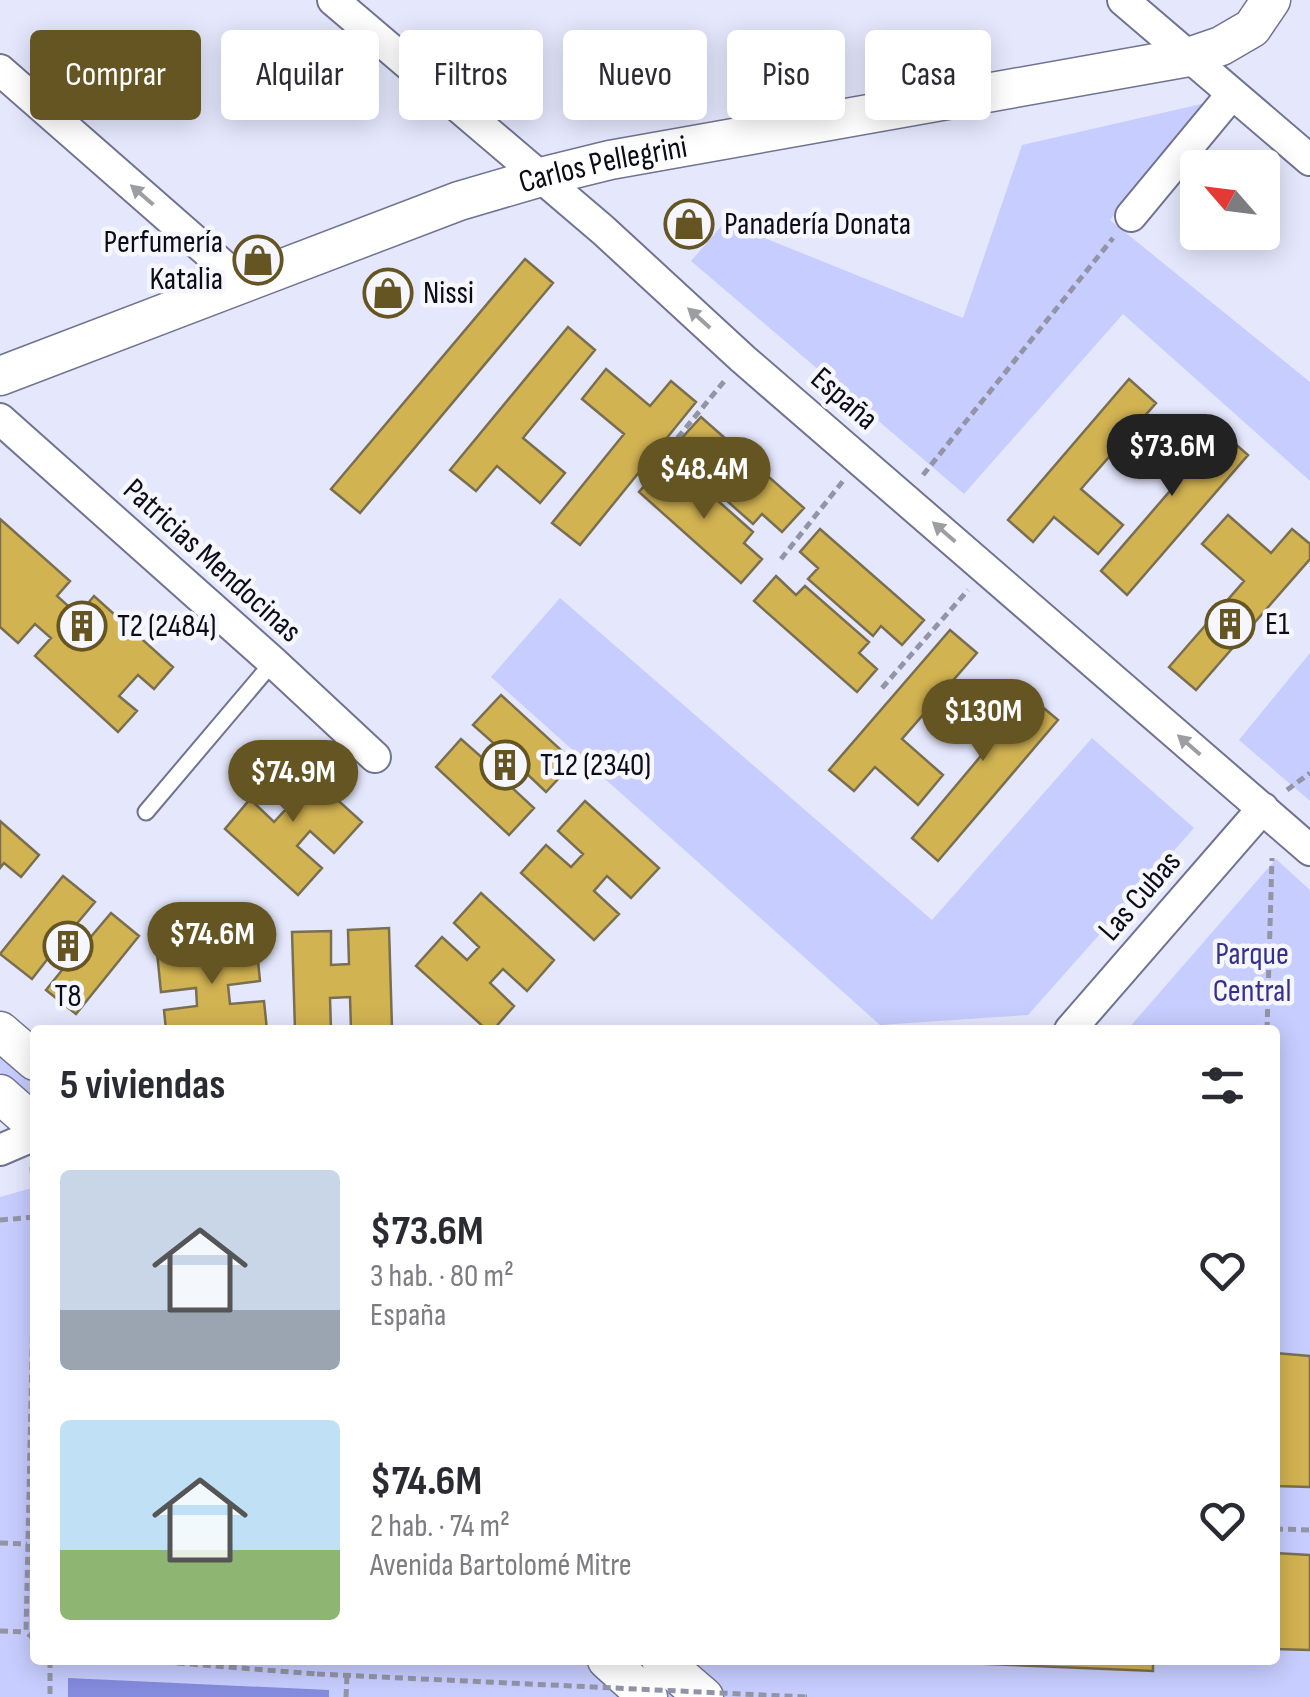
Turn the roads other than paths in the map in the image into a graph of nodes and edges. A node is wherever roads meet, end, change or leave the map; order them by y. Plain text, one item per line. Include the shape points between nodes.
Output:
1 (333, 0) edge
2 (1123, 0) edge
3 (1270, 0) edge
4 (1189, 57) junction
5 (0, 70) edge
6 (1232, 94) junction
7 (1310, 160) edge
8 (540, 177) junction
9 (1130, 216) road end
10 (242, 282) junction
11 (0, 376) edge
12 (0, 418) edge
13 (274, 662) junction
14 (376, 757) dead end
15 (1263, 808) junction
16 (146, 812) dead end
17 (1310, 850) edge
18 (1074, 1025) edge
19 (0, 1031) edge
20 (30, 1057) edge
21 (0, 1094) edge
22 (30, 1134) edge
23 (30, 1140) edge
24 (0, 1150) edge
25 (613, 1665) edge
26 (668, 1665) edge
27 (648, 1697) edge
28 (704, 1697) edge

1 - 8 street, España
2 - 4 street
3 - 4 street, Carlos Pellegrini via 1252,28
4 - 6 street
4 - 8 street, Carlos Pellegrini
10 -> 5 street
6 - 7 street
6 - 9 street
8 - 10 street, Carlos Pellegrini
15 -> 8 street, España
10 - 11 street, Carlos Pellegrini
12 - 13 street, Patricias Mendocinas
13 - 14 street, Patricias Mendocinas
13 - 16 lane
15 - 17 street, España
15 - 18 street, Las Cubas
19 - 20 street
21 - 22 street
23 - 24 street
25 - 27 street
26 - 28 street

